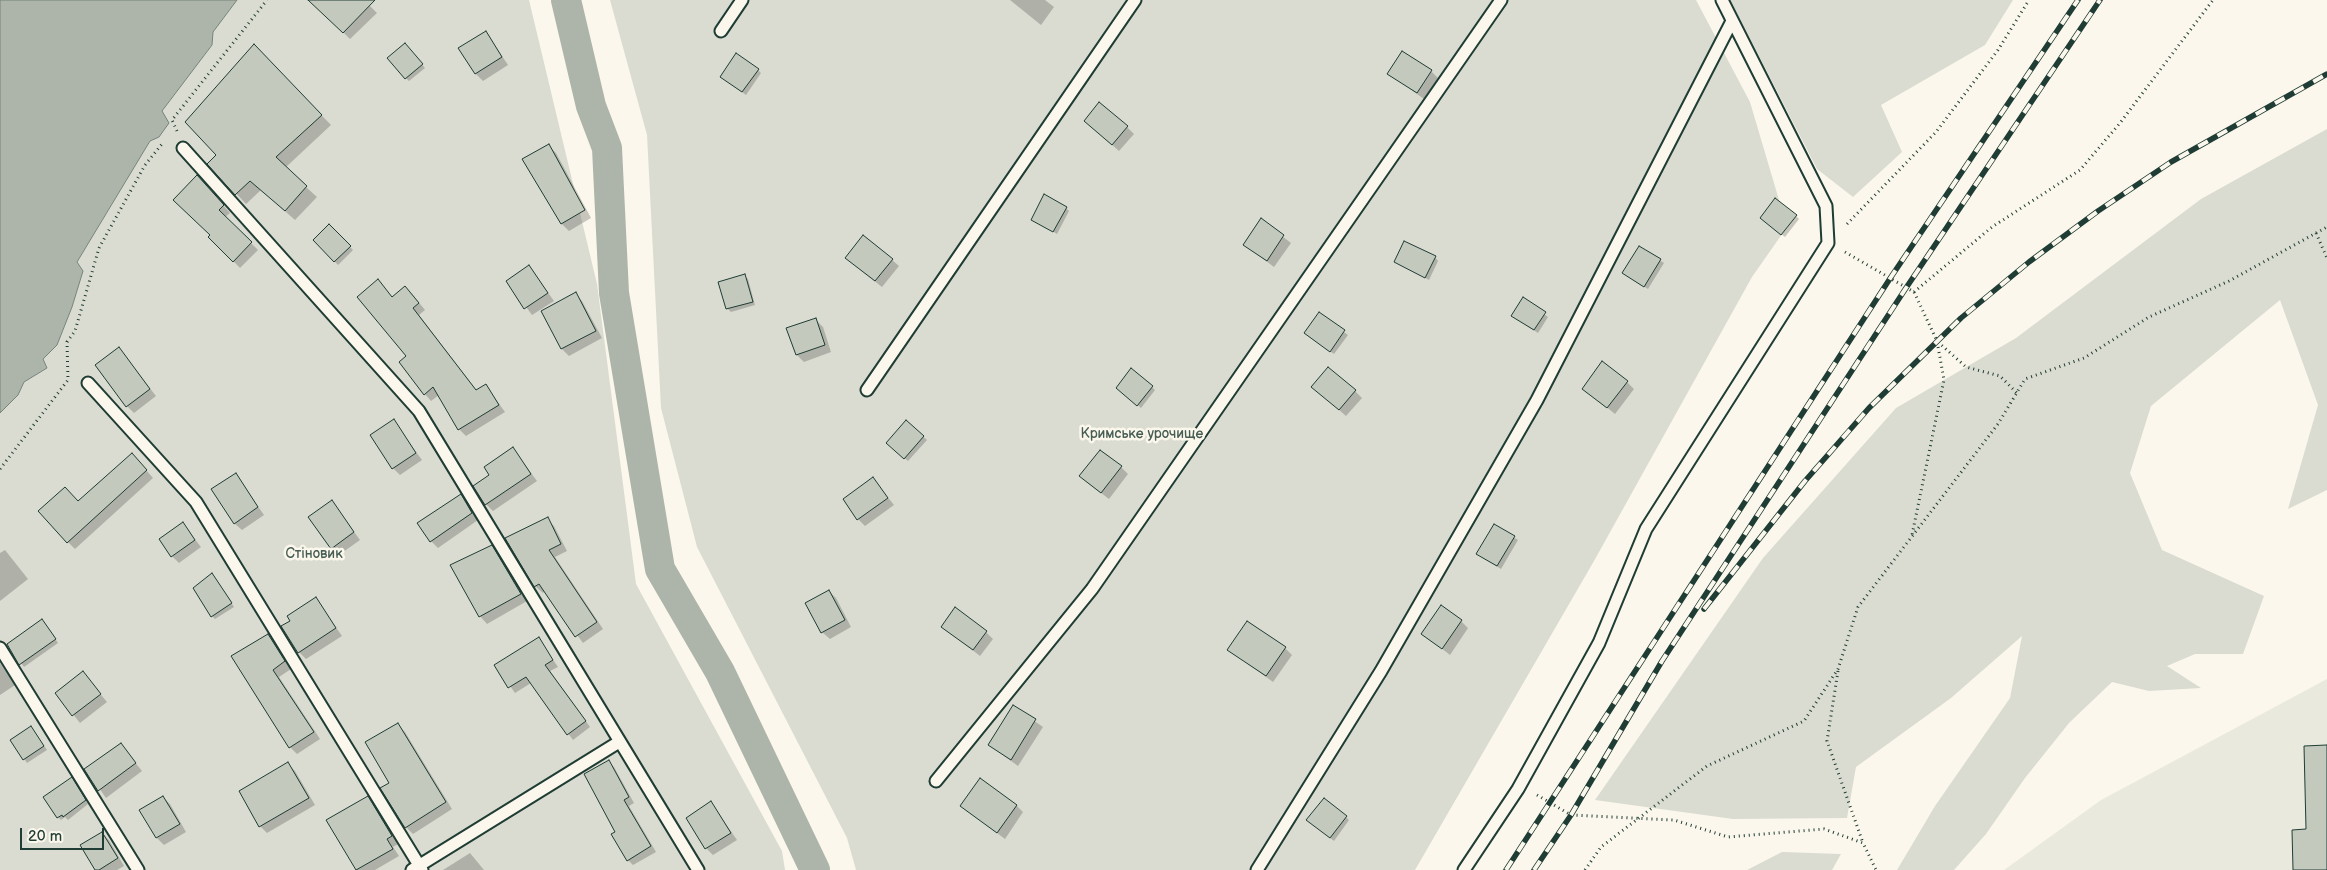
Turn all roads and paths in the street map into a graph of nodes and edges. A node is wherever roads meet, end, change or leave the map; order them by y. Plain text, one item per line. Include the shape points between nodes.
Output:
1 (267, 0) edge
2 (742, 0) edge
3 (1135, 0) edge
4 (1501, 0) edge
5 (1722, 0) edge
6 (2029, 0) edge
7 (2213, 0) edge
8 (1732, 21) junction
9 (721, 30) dead end
10 (176, 128) junction
11 (169, 136) dead end
12 (163, 143) dead end
13 (184, 148) joint
14 (2327, 227) edge
15 (2316, 233) junction
16 (1828, 243) junction
17 (2327, 258) edge
18 (1914, 292) junction
19 (1938, 341) junction
20 (88, 383) dead end
21 (867, 390) dead end
22 (2016, 393) junction
23 (0, 469) edge
24 (1911, 538) junction
25 (0, 648) edge
26 (1838, 669) junction
27 (619, 742) junction
28 (936, 782) dead end
29 (1518, 789) junction
30 (1639, 818) junction
31 (1863, 843) junction
32 (417, 869) edge
33 (138, 870) edge
34 (698, 870) edge
35 (1257, 870) edge
36 (1464, 870) edge
37 (1586, 870) edge
38 (1876, 870) edge

1 - 10 path via 172,120
2 - 9 lane
3 - 21 lane
4 - 28 lane via 1092,589
5 - 8 lane
6 - 16 path via 1998,50 1936,132
7 - 18 path via 2120,123 2080,170 1992,227
8 - 16 lane via 1826,206
8 - 35 lane via 1537,400 1381,671
10 - 11 path
10 - 13 path
12 - 23 path via 145,165 99,248 75,331 67,342 68,380
13 - 27 lane via 419,411
14 - 15 path
15 - 17 path
15 - 22 path via 2229,281 2148,317 2084,358 2025,379
16 - 18 path
16 - 29 lane via 1646,529 1599,643
18 - 19 path
19 - 22 path via 1966,367 2000,376
19 - 24 path via 1944,380
20 - 32 lane via 196,502
22 - 24 path via 1998,424
24 - 26 path via 1858,607
25 - 33 lane
26 - 30 path via 1804,721 1707,766
26 - 31 path via 1827,741
27 - 32 lane
27 - 34 lane
29 - 30 path via 1545,798 1571,815
29 - 36 lane
30 - 31 path via 1674,820 1728,838 1824,829
30 - 37 path via 1601,847
31 - 38 path

